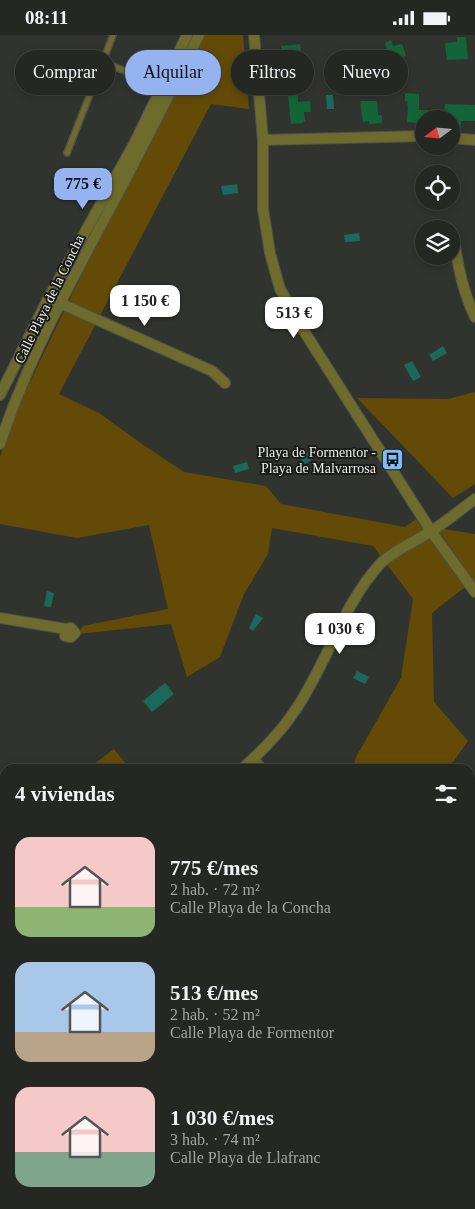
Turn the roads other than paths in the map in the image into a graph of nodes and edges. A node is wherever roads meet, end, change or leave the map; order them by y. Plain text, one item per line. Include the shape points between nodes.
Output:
1 (113, 35) edge
2 (187, 35) edge
3 (199, 35) edge
4 (254, 35) edge
5 (107, 50) edge
6 (181, 50) edge
7 (190, 50) edge
8 (90, 95) edge
9 (163, 95) edge
10 (164, 95) edge
11 (415, 136) edge
12 (460, 138) edge
13 (475, 139) edge
14 (263, 140) junction
15 (67, 153) dead end
16 (457, 265) edge
17 (48, 299) junction
18 (60, 304) junction
19 (475, 317) edge
20 (225, 383) dead end
21 (0, 395) edge
22 (0, 444) edge
23 (475, 499) edge
24 (431, 531) junction
25 (475, 592) edge
26 (0, 618) edge
27 (66, 629) dead end
28 (253, 759) junction
29 (248, 764) edge
30 (258, 764) edge

1 - 5 lane
2 - 6 street, Calle Playa de la Concha
3 - 7 street, Calle Playa de la Concha
4 - 14 street
8 - 15 lane
9 - 17 street, Calle Playa de la Concha
10 - 18 street, Calle Playa de la Concha
11 - 14 street
12 - 13 street
14 - 24 street via 263,209 280,289
16 - 19 street
17 - 18 street
17 - 21 street, Calle Playa de la Concha
18 - 20 street via 212,371
18 - 22 street, Calle Playa de la Concha via 11,409
23 - 24 street
24 - 25 street
24 - 28 street via 382,562 365,583 294,712
26 - 27 street
28 - 29 street
28 - 30 street

